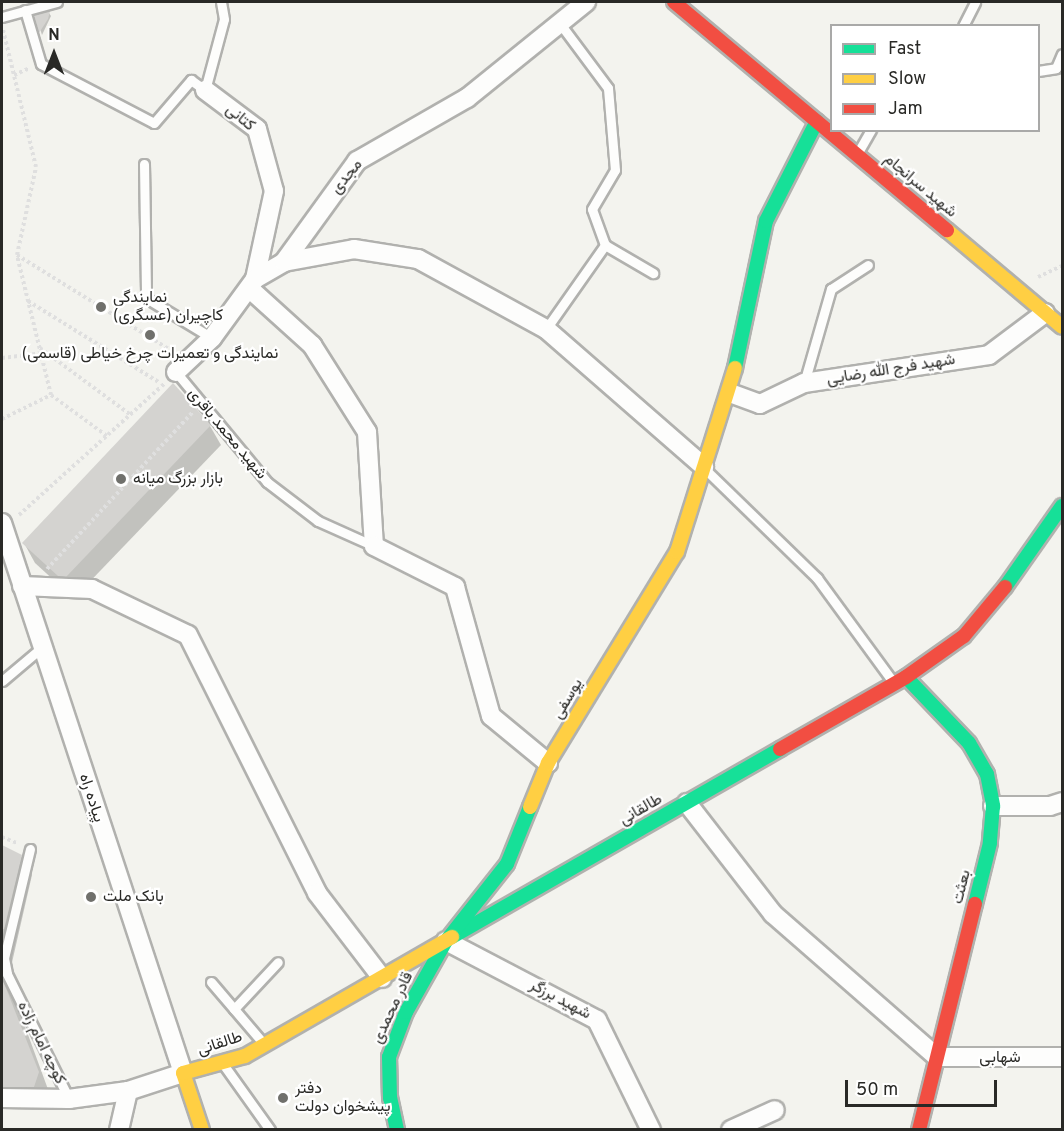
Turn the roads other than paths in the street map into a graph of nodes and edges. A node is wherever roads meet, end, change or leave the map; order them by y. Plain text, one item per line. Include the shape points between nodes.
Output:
1 (57, 2) edge
2 (221, 2) edge
3 (586, 2) edge
4 (674, 2) edge
5 (975, 2) edge
6 (25, 10) junction
7 (2, 17) edge
8 (964, 24) edge
9 (561, 25) junction
10 (1062, 54) edge
11 (1059, 70) edge
12 (1040, 71) edge
13 (205, 90) junction
14 (817, 120) junction
15 (830, 131) edge
16 (831, 132) edge
17 (871, 132) edge
18 (857, 155) junction
19 (144, 164) dead end
20 (605, 245) junction
21 (284, 262) junction
22 (868, 266) dead end
23 (653, 273) dead end
24 (252, 284) junction
25 (1057, 322) edge
26 (546, 329) junction
27 (212, 338) junction
28 (176, 373) joint
29 (804, 383) junction
30 (730, 393) junction
31 (704, 467) junction
32 (1062, 506) edge
33 (2, 527) edge
34 (374, 546) junction
35 (22, 586) junction
36 (41, 648) junction
37 (906, 677) junction
38 (2, 681) edge
39 (894, 684) junction
40 (548, 763) junction
41 (1062, 802) edge
42 (687, 803) junction
43 (993, 806) junction
44 (30, 849) dead end
45 (446, 941) junction
46 (278, 962) dead end
47 (382, 978) junction
48 (211, 982) dead end
49 (234, 1009) junction
50 (264, 1045) junction
51 (1062, 1056) edge
52 (937, 1057) junction
53 (222, 1062) junction
54 (183, 1073) junction
55 (128, 1091) junction
56 (2, 1098) edge
57 (69, 1099) junction
58 (775, 1110) dead end
59 (119, 1130) edge
60 (202, 1130) edge
61 (270, 1130) edge
62 (397, 1130) edge
63 (651, 1130) edge
64 (731, 1130) edge
65 (920, 1130) edge

1 - 6 lane
2 - 13 lane via 224,19
3 - 9 street, مجدی
4 - 14 street, شهید سرانجام
5 - 8 lane
6 - 7 lane
6 - 13 lane via 41,64 154,123 191,80
9 - 20 lane via 608,88 615,170 592,209
9 - 21 street, مجدی via 467,98 357,161
10 - 11 lane
11 - 12 lane
13 - 24 street, کتانی via 256,129 274,191
14 - 15 street, شهید سرانجام
14 - 30 street, یوسفی via 766,221
16 - 18 street, شهید سرانجام
17 - 18 lane
18 - 25 street, شهید سرانجام
19 - 27 lane via 146,298
20 - 23 lane
20 - 26 lane
21 - 24 street, مجدی
21 - 26 street via 354,249 418,259
22 - 29 lane via 831,289
24 - 27 street, مجدی
24 - 34 street via 312,345 367,432
25 - 29 street, شهید فرج الله رضایی via 989,355
26 - 31 street
27 - 28 street, مجدی
28 - 34 lane, شهید محمد باقری via 267,482 318,521
29 - 30 street, شهید فرج الله رضایی via 760,404
30 - 31 street, یوسفی
31 - 39 lane via 817,578
31 - 40 street, یوسفی via 676,552
32 - 37 street, طالقانی via 997,598 964,636
33 - 35 street, پیاده راه
34 - 40 street, شهید محمد باقری via 455,587 492,716
35 - 36 street, پیاده راه
35 - 47 street via 92,589 188,635 317,892
36 - 38 lane
36 - 54 street, پیاده راه
37 - 39 street, طالقانی
37 - 43 street, بعثت via 969,743 987,774
39 - 42 street, طالقانی
40 - 45 street, یوسفی via 507,864
41 - 43 street via 1050,806
42 - 45 street, طالقانی
42 - 52 street via 773,914
43 - 52 street, بعثت via 990,843
44 - 57 lane, کوچه امام زاده via 4,958 7,974
45 - 47 street, طالقانی
45 - 62 street, قادر محمدی via 406,1012 388,1057 390,1098
45 - 63 street, شهید برزگر via 597,1020
46 - 49 lane
47 - 50 street, طالقانی
48 - 49 lane
49 - 50 lane
50 - 53 street, طالقانی via 245,1056
51 - 52 street, شهابی
52 - 65 street, بعثت
53 - 54 street, طالقانی
53 - 61 lane
54 - 55 street
54 - 60 street
55 - 57 street
55 - 59 street
56 - 57 street
58 - 64 street

